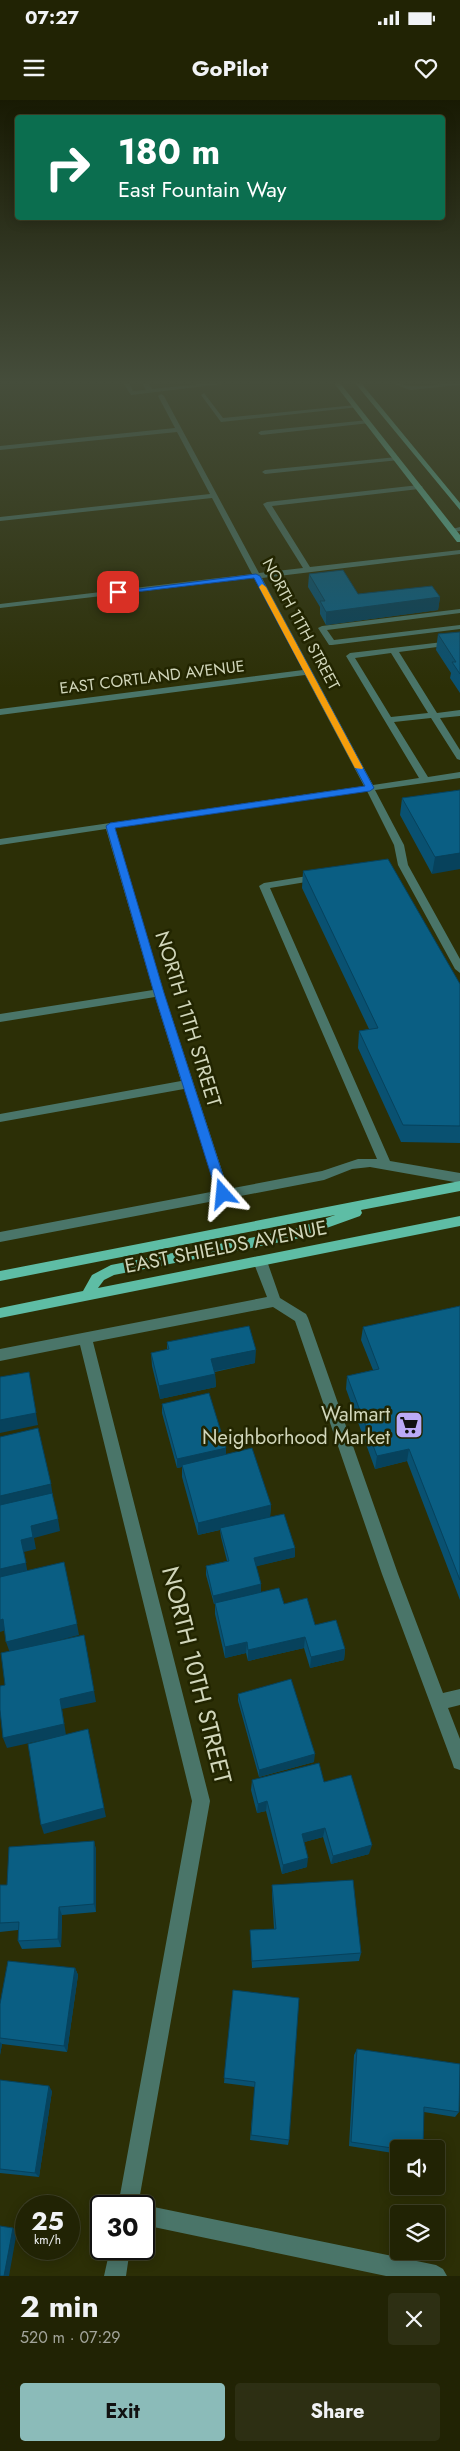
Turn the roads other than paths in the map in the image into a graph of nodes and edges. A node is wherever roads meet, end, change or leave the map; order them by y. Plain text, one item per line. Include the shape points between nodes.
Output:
1 (208, 485) edge
2 (417, 485) edge
3 (441, 485) edge
4 (419, 487) junction
5 (214, 496) junction
6 (460, 508) edge
7 (0, 519) edge
8 (456, 530) edge
9 (460, 540) edge
10 (460, 552) edge
11 (308, 570) junction
12 (256, 576) junction
13 (0, 606) edge
14 (460, 611) edge
15 (460, 627) edge
16 (460, 642) edge
17 (393, 650) junction
18 (308, 672) junction
19 (0, 712) edge
20 (460, 714) edge
21 (434, 715) junction
22 (389, 720) junction
23 (460, 757) edge
24 (460, 775) edge
25 (425, 780) junction
26 (370, 788) junction
27 (110, 826) junction
28 (0, 842) edge
29 (329, 876) edge
30 (460, 969) edge
31 (159, 993) junction
32 (0, 1018) edge
33 (188, 1084) junction
34 (0, 1118) edge
35 (385, 1164) junction
36 (460, 1178) edge
37 (460, 1186) edge
38 (223, 1194) junction
39 (399, 1198) junction
40 (460, 1221) edge
41 (0, 1237) edge
42 (260, 1261) junction
43 (0, 1276) edge
44 (89, 1294) junction
45 (275, 1300) junction
46 (0, 1313) edge
47 (86, 1337) junction
48 (0, 1354) edge
49 (460, 1698) edge
50 (438, 1703) junction
51 (460, 1762) edge
52 (130, 2195) edge
53 (155, 2217) edge
54 (118, 2260) edge
55 (115, 2276) edge
56 (436, 2276) edge

1 - 5 street, NORTH 11TH STREET
2 - 4 main road
3 - 6 main road
4 - 8 main road
4 - 11 street via 267,504
5 - 7 street
5 - 12 street, NORTH 11TH STREET
8 - 9 main road
10 - 11 street
11 - 12 street
12 - 13 street
12 - 18 street, NORTH 11TH STREET
14 - 15 street via 322,628 332,643
16 - 17 street
17 - 21 street
17 - 22 street via 350,656
18 - 19 street, EAST CORTLAND AVENUE
18 - 26 street, NORTH 11TH STREET
20 - 21 street
21 - 22 street
21 - 23 street
22 - 25 street
24 - 25 street
25 - 26 street
26 - 27 street
26 - 30 street, NORTH 11TH STREET via 373,800 403,854 398,865
27 - 28 street
27 - 31 street, NORTH 11TH STREET
29 - 35 street via 264,886
31 - 32 street
31 - 33 street, NORTH 11TH STREET
33 - 34 street
33 - 38 street, NORTH 11TH STREET
35 - 36 street
35 - 38 street via 360,1162 324,1175
37 - 39 main road, EAST SHIELDS AVENUE
38 - 41 street
39 - 43 main road, EAST SHIELDS AVENUE
39 - 44 main road via 296,1234 111,1270 91,1284
40 - 42 main road, EAST SHIELDS AVENUE
42 - 44 main road, EAST SHIELDS AVENUE
42 - 45 street
44 - 46 main road, EAST SHIELDS AVENUE
45 - 47 street
45 - 50 street via 301,1318
47 - 48 street
47 - 52 street, NORTH 10TH STREET via 201,1801
49 - 50 street
50 - 51 street
53 - 56 street
54 - 55 street

